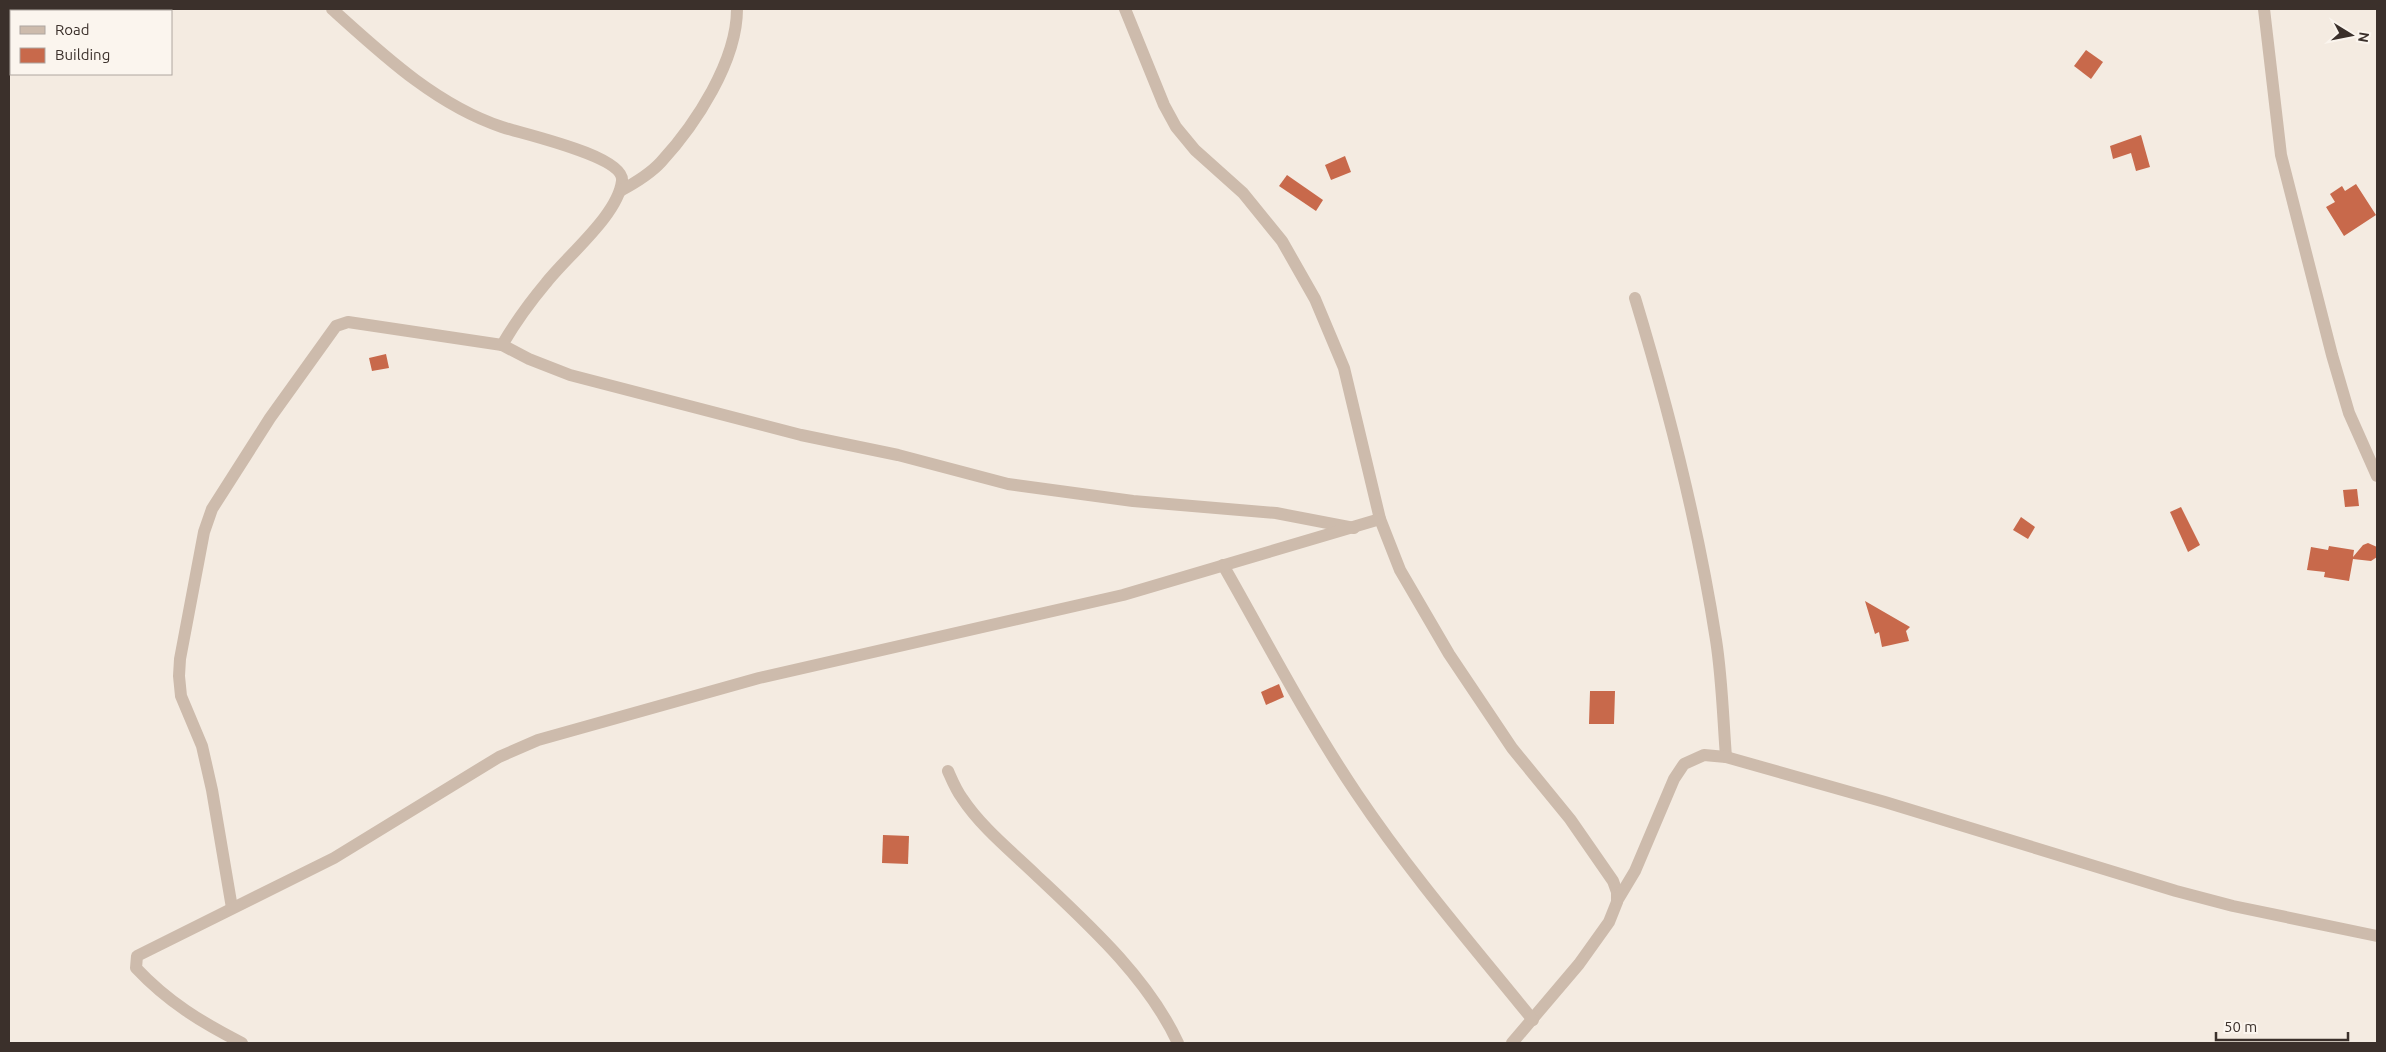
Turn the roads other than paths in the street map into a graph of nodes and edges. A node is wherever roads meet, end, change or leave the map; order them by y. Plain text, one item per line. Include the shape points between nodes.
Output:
1 (332, 9) edge
2 (737, 9) edge
3 (1125, 9) edge
4 (2264, 9) edge
5 (620, 191) junction
6 (1635, 298) dead end
7 (502, 344) junction
8 (2377, 476) edge
9 (1380, 520) junction
10 (1354, 528) junction
11 (1223, 565) junction
12 (1726, 757) junction
13 (948, 771) dead end
14 (1617, 902) junction
15 (232, 908) junction
16 (2377, 936) edge
17 (1533, 1020) junction
18 (242, 1043) edge
19 (1178, 1043) edge
20 (1512, 1043) edge

1 - 5 street via 413,78 475,117 577,149 613,165 621,172
2 - 5 street via 735,37 721,73 693,120 660,162 641,179
3 - 9 street via 1176,127 1195,150 1243,193 1282,241 1315,299 1344,368
4 - 8 street via 2281,156 2332,355 2350,413
5 - 7 street via 606,216 546,282
6 - 12 street via 1658,375 1696,530 1716,641
7 - 10 street via 570,375 1008,484 1115,499 1276,513
7 - 15 street via 348,322 336,326 270,418 212,509 204,532 179,676 181,696 202,746
9 - 10 street
9 - 14 street via 1400,570 1450,654 1512,748 1570,819 1613,882
10 - 11 street
11 - 15 street via 1123,595 759,678 538,740 499,757 334,858
11 - 17 street via 1321,739 1358,795 1396,848
12 - 14 street via 1704,755 1684,764 1674,779 1635,871
12 - 16 street via 2186,894
13 - 19 street via 962,798 993,833 1144,986 1169,1023
14 - 17 street via 1609,922
15 - 18 street via 137,956 135,965 167,998
17 - 20 street

